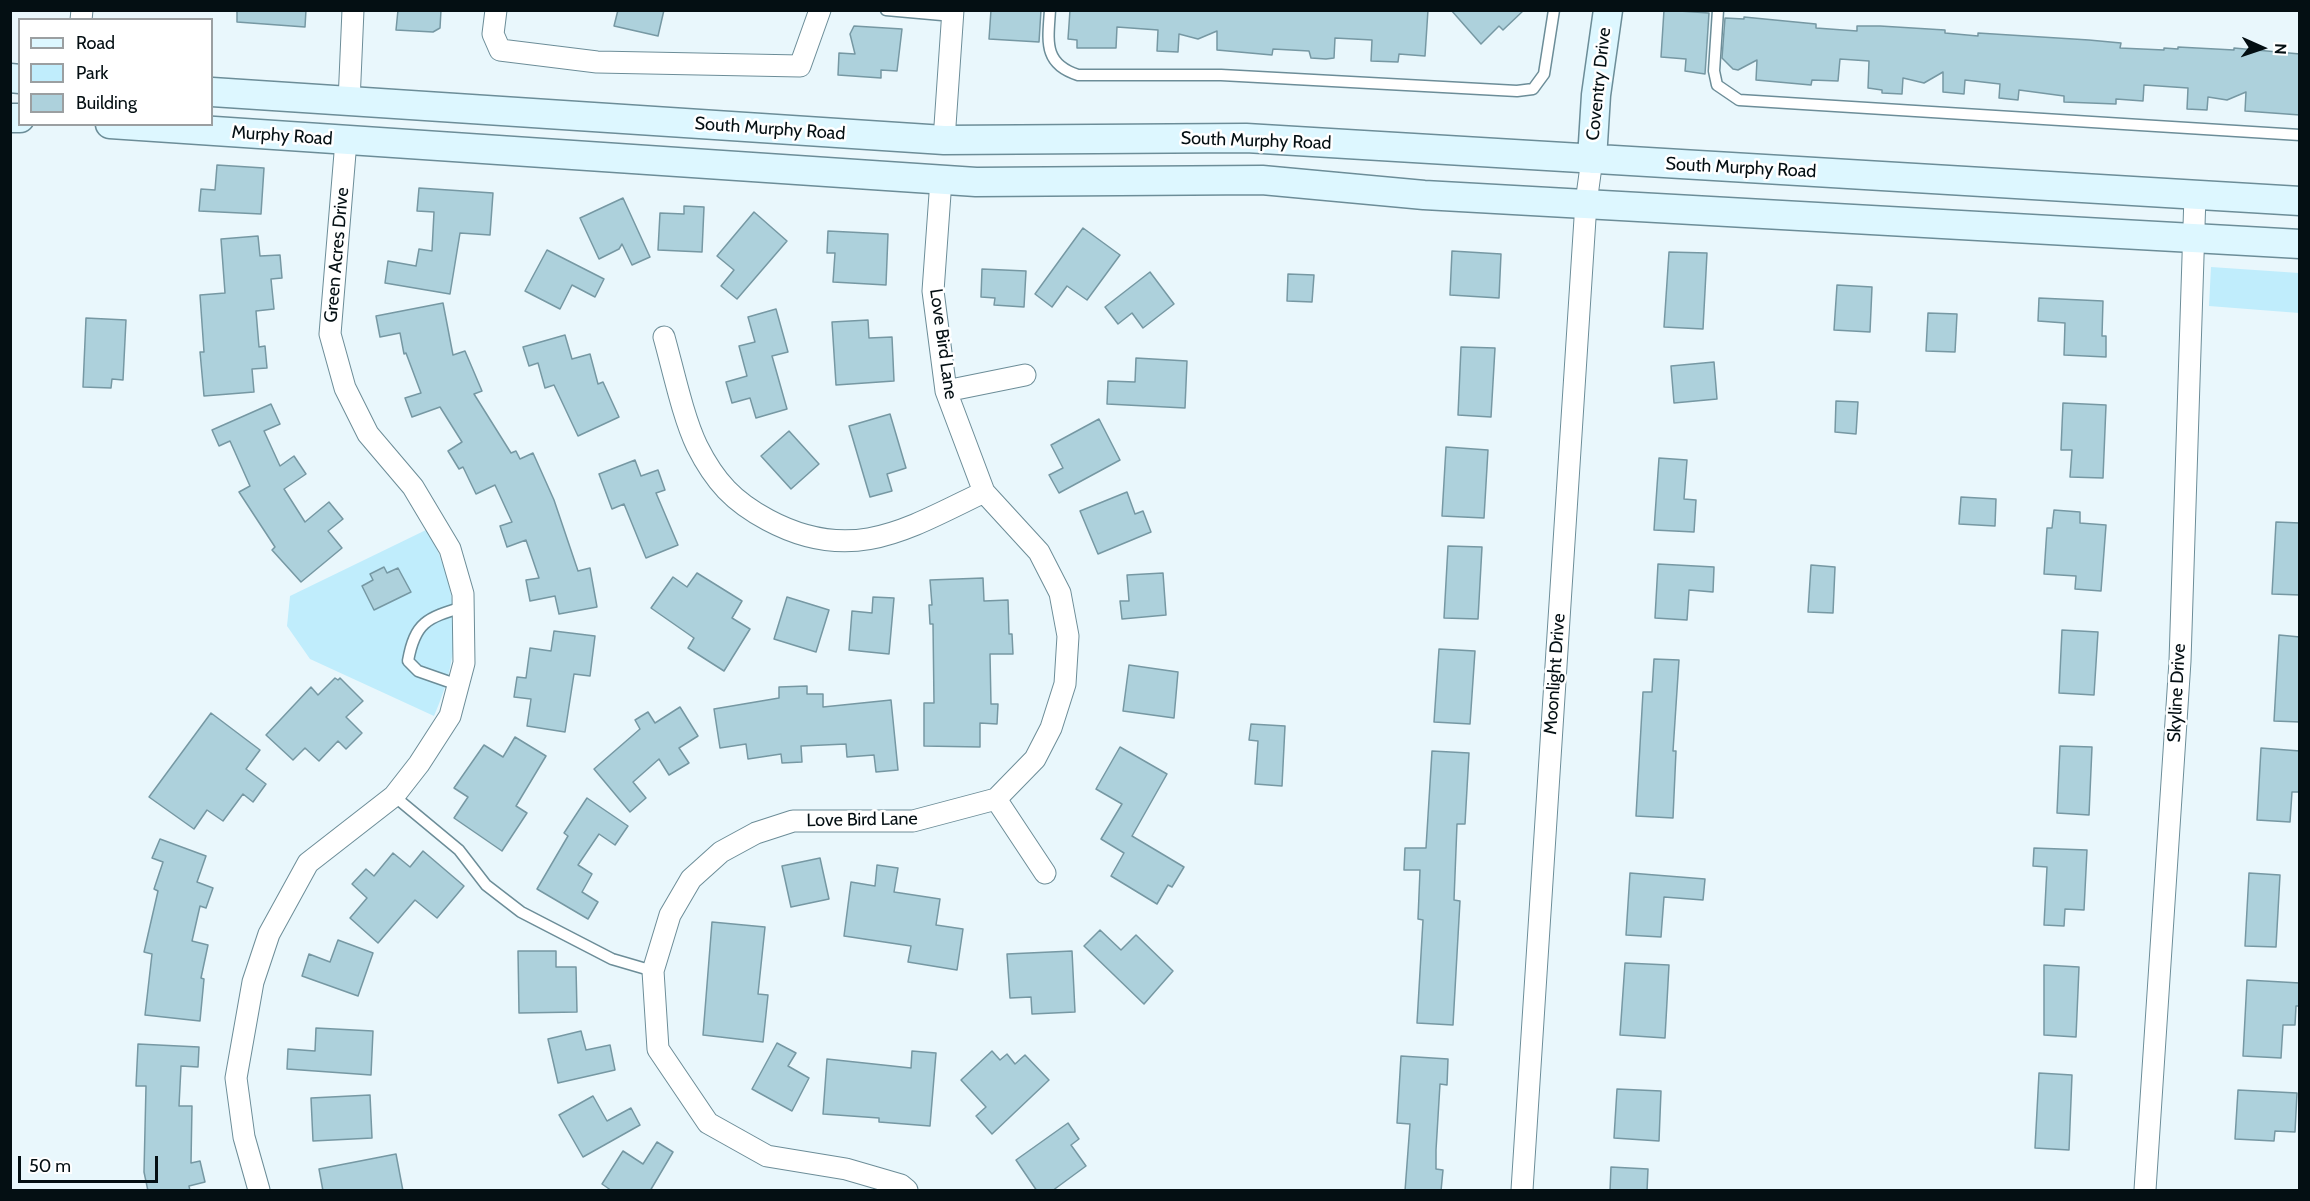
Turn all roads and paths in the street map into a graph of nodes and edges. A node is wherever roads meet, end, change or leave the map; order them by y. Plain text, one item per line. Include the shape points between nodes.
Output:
1 (353, 10) edge
2 (496, 10) edge
3 (820, 10) edge
4 (886, 10) edge
5 (1050, 10) edge
6 (1554, 10) edge
7 (1608, 10) edge
8 (1718, 10) edge
9 (953, 13) edge
10 (213, 92) edge
11 (349, 102) junction
12 (138, 126) edge
13 (2300, 135) edge
14 (944, 140) junction
15 (346, 141) junction
16 (1592, 159) junction
17 (941, 180) junction
18 (2195, 195) junction
19 (2300, 201) edge
20 (1586, 203) junction
21 (2193, 236) junction
22 (2300, 244) edge
23 (664, 337) dead end
24 (1025, 375) dead end
25 (946, 391) junction
26 (984, 492) junction
27 (463, 607) junction
28 (458, 685) junction
29 (393, 796) junction
30 (996, 799) junction
31 (1045, 873) dead end
32 (653, 971) junction
33 (260, 1191) edge
34 (907, 1191) edge
35 (1522, 1191) edge
36 (2145, 1191) edge

1 - 11 street
2 - 3 street via 494,34 500,50 597,62 800,66
4 - 9 lane
5 - 6 lane via 1050,53 1056,64 1078,75 1221,75 1517,91 1533,89 1544,74
7 - 16 main road, Coventry Drive
8 - 13 lane via 1716,78 1722,89 1739,100
9 - 14 street
10 - 11 main road, South Murphy Road
11 - 14 main road, South Murphy Road
11 - 15 main road
12 - 15 main road, Murphy Road
14 - 16 main road, South Murphy Road via 1246,138
14 - 17 main road
15 - 17 main road
15 - 27 street, Green Acres Drive via 330,334 345,388 368,434 413,487 450,549
16 - 18 main road, South Murphy Road
16 - 20 street, Moonlight Drive
17 - 20 main road via 1262,180 1424,195
17 - 25 street, Love Bird Lane via 933,291
18 - 19 main road, South Murphy Road
18 - 21 street, Skyline Drive
20 - 21 main road
20 - 35 street, Moonlight Drive
21 - 22 main road
21 - 36 street, Skyline Drive via 2180,661
23 - 26 street via 696,445 721,487 748,510 789,531 832,543 872,539 915,525
24 - 25 street
25 - 26 street, Love Bird Lane
26 - 30 street, Love Bird Lane via 1039,552 1060,593 1068,636 1065,684 1051,728 1035,759
27 - 28 street, Green Acres Drive via 464,663
27 - 28 lane via 422,624 412,639 408,661 417,671
28 - 29 street, Green Acres Drive via 450,716
29 - 32 lane via 459,850 486,885 520,912 612,959
29 - 33 street, Green Acres Drive via 308,863 269,934 253,982 236,1078 244,1137
30 - 31 street
30 - 32 street, Love Bird Lane via 913,822 793,821 756,833 721,852 691,879 670,915
32 - 34 street, Love Bird Lane via 658,1049 708,1123 767,1156 846,1169 902,1185

